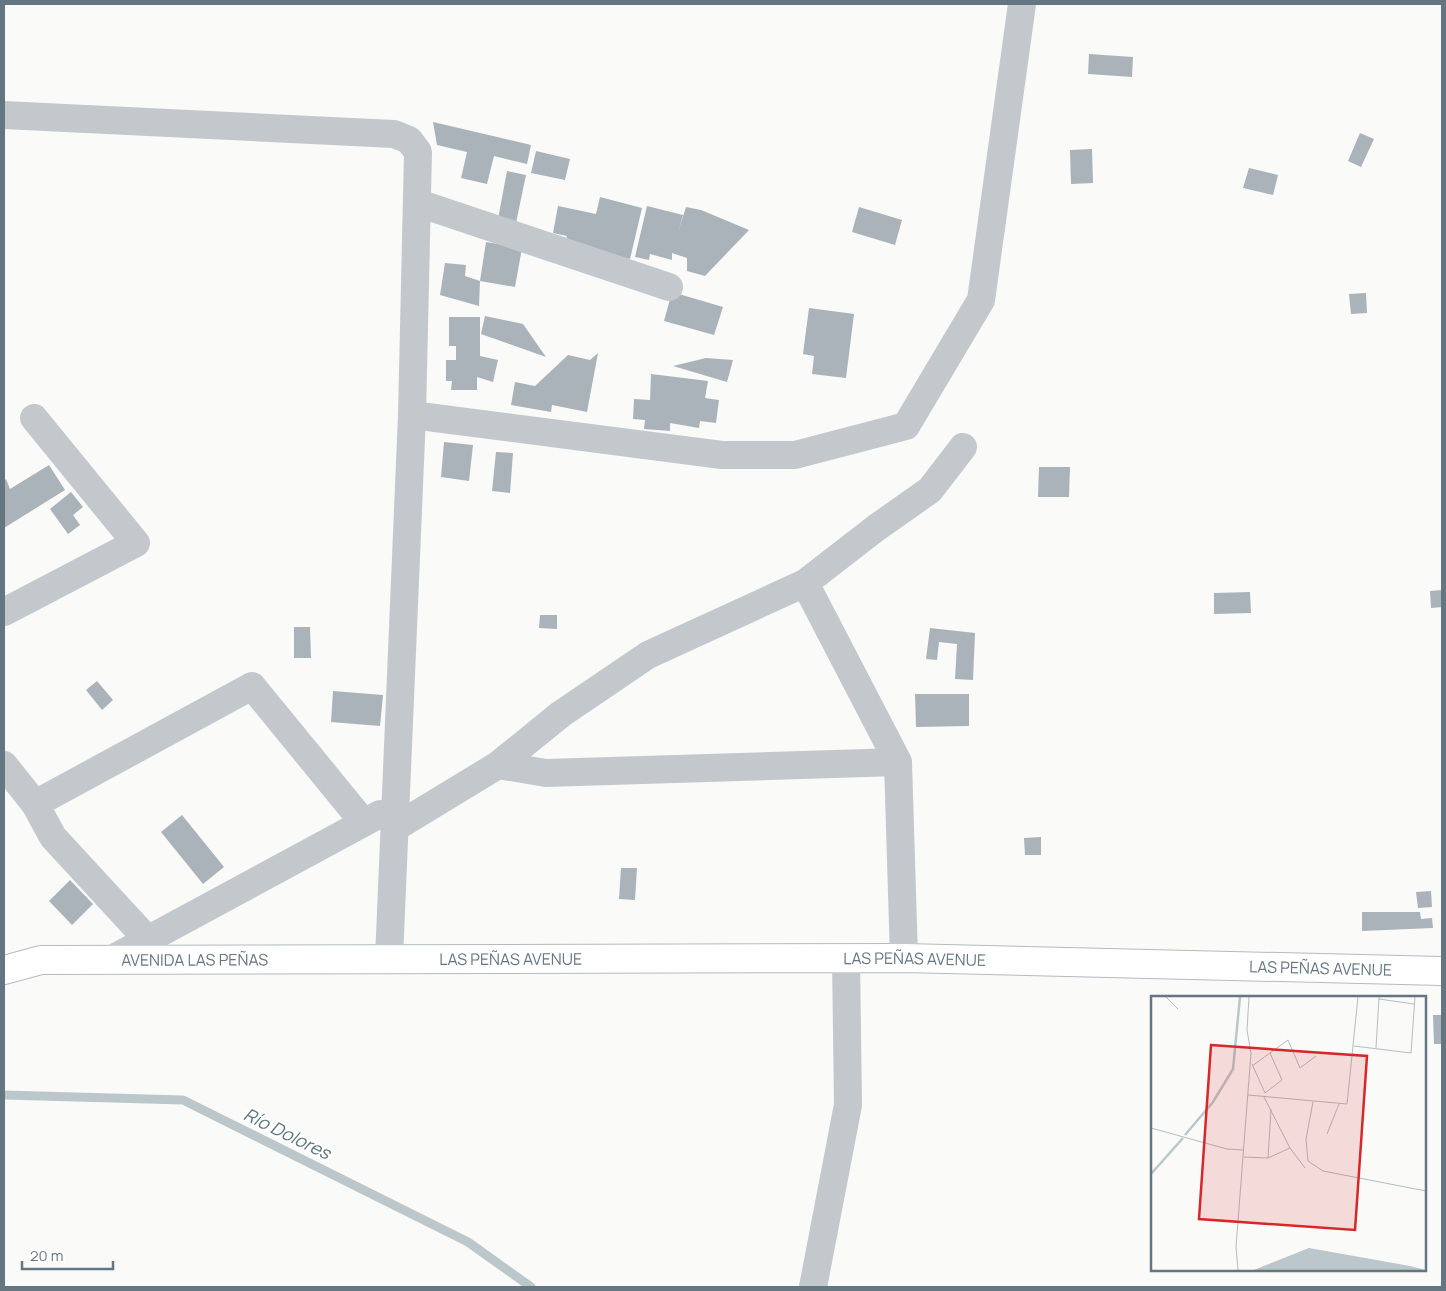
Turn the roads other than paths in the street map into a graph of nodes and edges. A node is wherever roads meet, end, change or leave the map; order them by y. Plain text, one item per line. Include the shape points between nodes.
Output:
1 (1022, 4) edge
2 (4, 115) edge
3 (418, 203) junction
4 (669, 287) dead end
5 (412, 416) junction
6 (34, 418) dead end
7 (963, 447) dead end
8 (804, 583) junction
9 (4, 612) edge
10 (898, 762) junction
11 (4, 765) edge
12 (498, 765) junction
13 (35, 804) junction
14 (396, 816) junction
15 (364, 823) junction
16 (148, 940) junction
17 (846, 958) junction
18 (904, 958) junction
19 (389, 959) junction
20 (110, 960) junction
21 (4, 970) edge
22 (1442, 971) edge
23 (813, 1287) edge

1 - 5 street via 981,300 906,426 795,455 722,455
2 - 3 street via 394,134 409,140 418,152
3 - 4 street
3 - 5 street
5 - 14 street
6 - 9 street via 136,542
7 - 8 street via 930,490
8 - 10 street
8 - 12 street via 648,655 561,714
10 - 12 street via 546,773
10 - 18 street
11 - 13 street
12 - 14 street
13 - 15 street via 252,686
13 - 16 street via 52,837
14 - 15 street
14 - 19 street
15 - 16 street
16 - 20 street
17 - 18 main road, LAS PEÑAS AVENUE
17 - 19 main road, LAS PEÑAS AVENUE
17 - 23 street via 848,1105
18 - 22 main road, LAS PEÑAS AVENUE
19 - 20 main road, AVENIDA LAS PEÑAS
20 - 21 main road, AVENIDA LAS PEÑAS via 42,960

